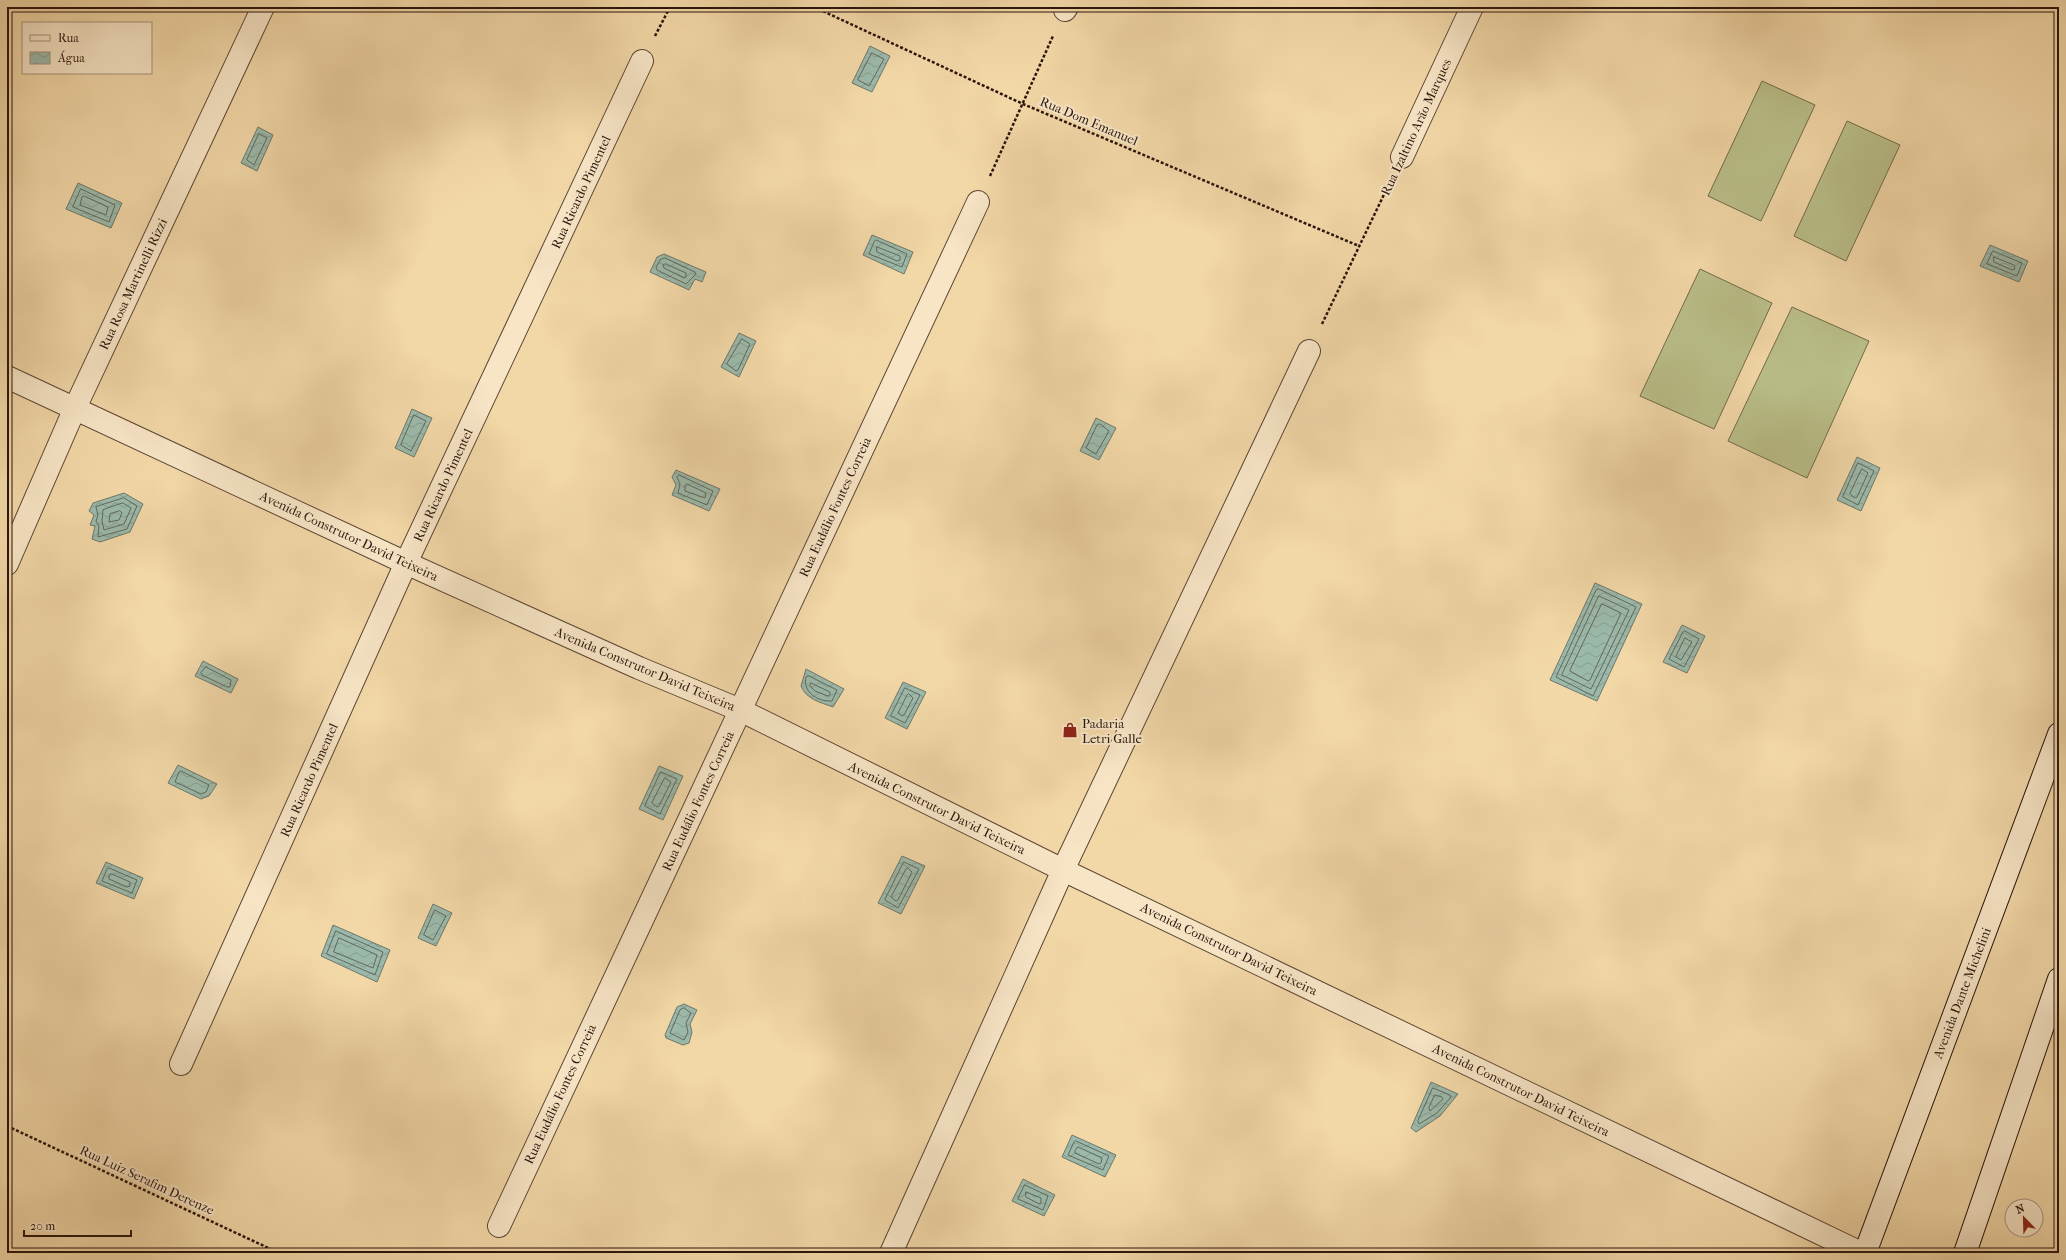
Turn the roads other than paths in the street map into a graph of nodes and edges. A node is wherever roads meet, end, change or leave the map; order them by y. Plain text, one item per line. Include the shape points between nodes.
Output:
1 (263, 7) edge
2 (1472, 7) edge
3 (642, 61) dead end
4 (1402, 157) road end
5 (978, 202) road end
6 (1309, 351) road end
7 (7, 377) edge
8 (75, 408) junction
9 (406, 563) junction
10 (7, 564) edge
11 (740, 710) junction
12 (2059, 734) edge
13 (1063, 870) junction
14 (2059, 979) edge
15 (181, 1064) dead end
16 (498, 1226) dead end
17 (891, 1253) edge
18 (1861, 1253) edge
19 (1865, 1253) edge
20 (1965, 1253) edge

1 - 8 street, Rua Rosa Martinelli Rizzi
2 - 4 street, Rua Izaltino Arão Marques
3 - 9 street, Rua Ricardo Pimentel
5 - 11 street, Rua Eudálio Fontes Correia
6 - 13 street
7 - 8 street, Avenida Construtor David Teixeira
8 - 9 street, Avenida Construtor David Teixeira
8 - 10 street, Rua Rosa Martinelli Rizzi
9 - 11 street, Avenida Construtor David Teixeira via 639,668
9 - 15 street, Rua Ricardo Pimentel
11 - 13 street, Avenida Construtor David Teixeira
11 - 16 street, Rua Eudálio Fontes Correia
12 - 19 street, Avenida Dante Michelini
13 - 17 street
13 - 18 street, Avenida Construtor David Teixeira
14 - 20 street

